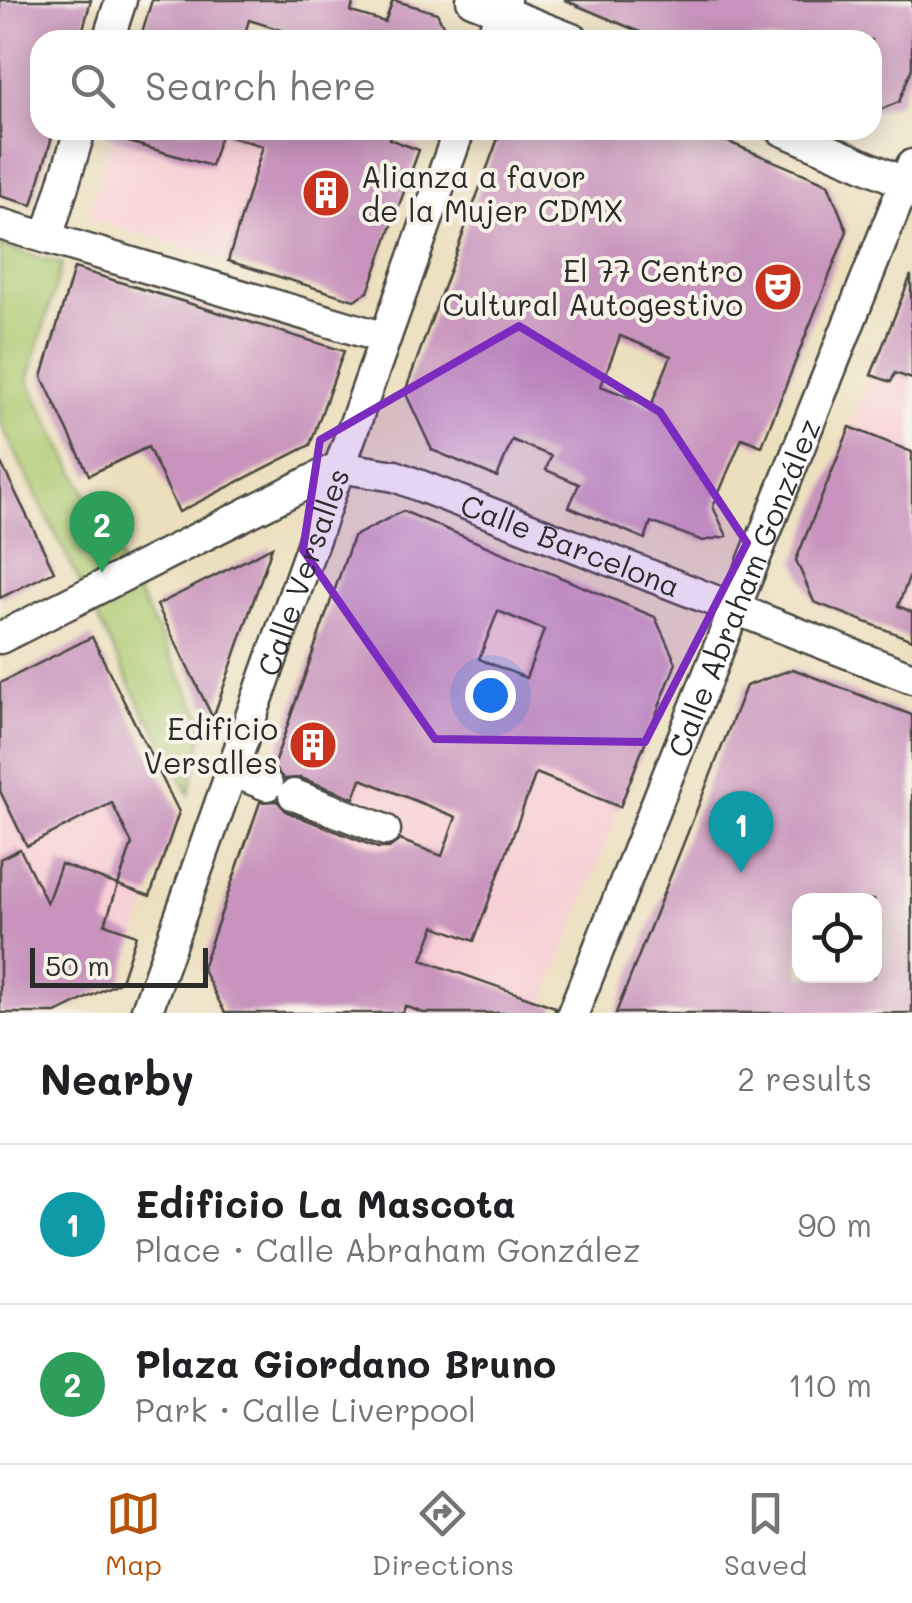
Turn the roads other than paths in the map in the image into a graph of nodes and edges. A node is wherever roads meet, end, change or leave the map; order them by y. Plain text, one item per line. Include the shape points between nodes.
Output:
1 (120, 0) edge
2 (472, 0) edge
3 (504, 5) edge
4 (111, 30) edge
5 (495, 30) edge
6 (554, 30) edge
7 (77, 140) edge
8 (455, 140) edge
9 (809, 140) edge
10 (910, 178) edge
11 (0, 224) edge
12 (47, 238) junction
13 (385, 338) junction
14 (340, 468) junction
15 (735, 609) junction
16 (0, 638) edge
17 (912, 678) edge
18 (232, 771) junction
19 (385, 830) dead end
20 (146, 1013) edge
21 (573, 1013) edge

1 - 4 street
2 - 3 street
3 - 5 street
3 - 6 street
7 - 12 street
8 - 13 street, Calle Versalles
9 - 10 street
10 - 15 street, Calle Abraham González
11 - 12 street
12 - 13 street
13 - 14 street, Calle Versalles
14 - 15 street, Calle Barcelona via 396,476
14 - 16 street
14 - 18 street, Calle Versalles
15 - 17 street, Calle Barcelona
15 - 21 street, Calle Abraham González
18 - 19 street
18 - 20 street, Calle Versalles

